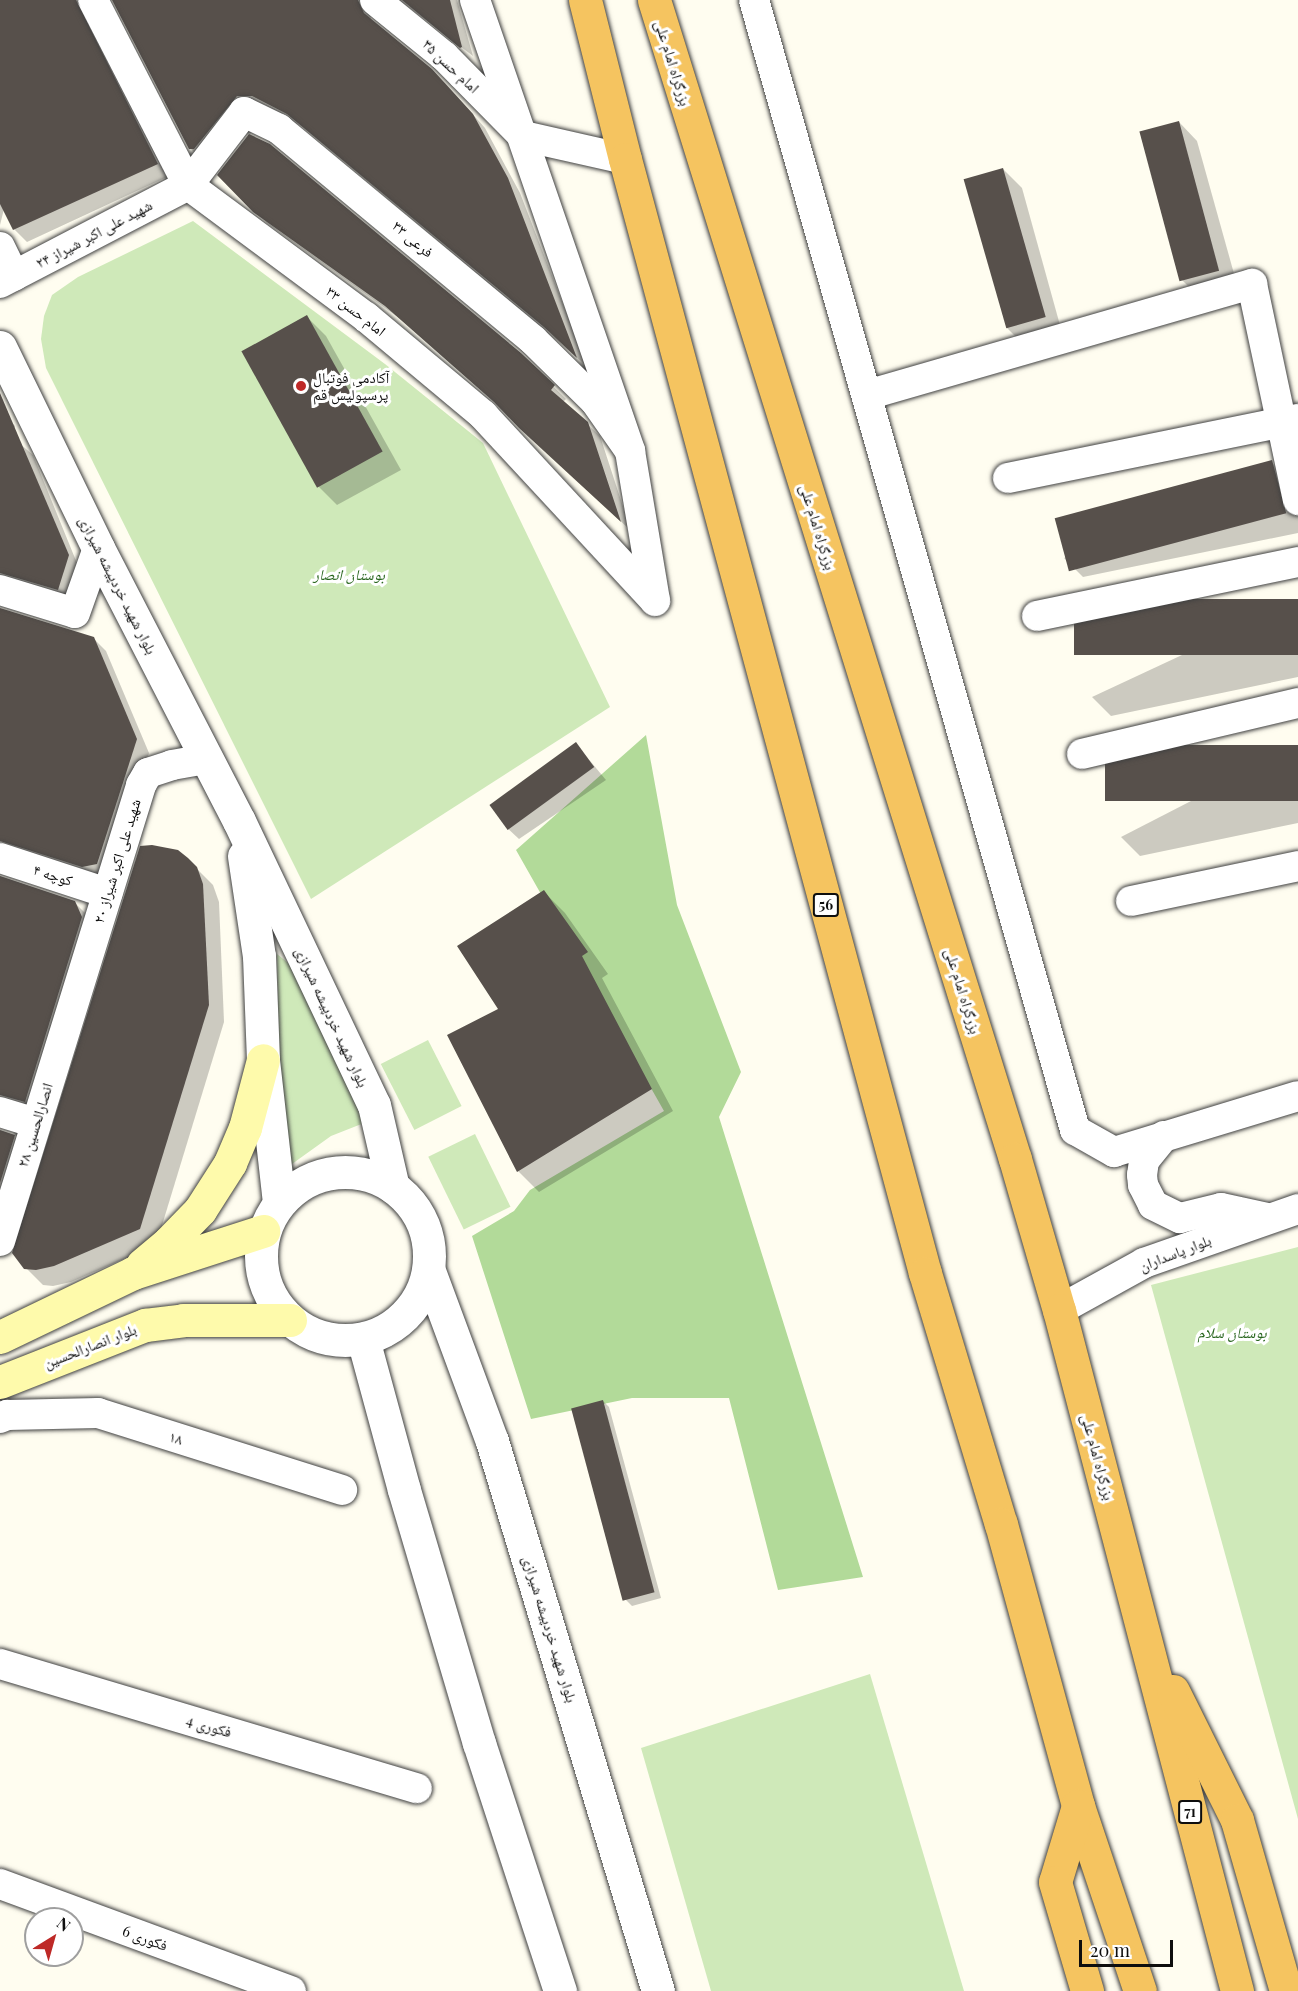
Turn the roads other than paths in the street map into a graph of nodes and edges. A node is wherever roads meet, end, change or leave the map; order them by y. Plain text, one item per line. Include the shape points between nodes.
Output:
1 (93, 0) edge
2 (375, 0) edge
3 (475, 0) edge
4 (585, 0) edge
5 (654, 0) edge
6 (754, 0) edge
7 (523, 136) junction
8 (625, 159) junction
9 (188, 185) junction
10 (0, 247) edge
11 (7, 279) edge
12 (0, 347) edge
13 (867, 396) junction
14 (1289, 421) edge
15 (630, 450) junction
16 (1008, 478) dead end
17 (1298, 500) edge
18 (98, 548) junction
19 (1298, 562) edge
20 (0, 590) edge
21 (1037, 616) dead end
22 (1298, 703) edge
23 (1082, 754) dead end
24 (207, 759) junction
25 (239, 821) junction
26 (0, 858) edge
27 (1298, 866) edge
28 (107, 892) junction
29 (1131, 901) dead end
30 (72, 1009) joint
31 (263, 1060) junction
32 (1298, 1096) edge
33 (0, 1112) edge
34 (35, 1123) junction
35 (1164, 1136) junction
36 (393, 1187) junction
37 (279, 1202) junction
38 (1298, 1209) edge
39 (1267, 1218) junction
40 (263, 1231) junction
41 (0, 1240) edge
42 (429, 1271) junction
43 (133, 1273) junction
44 (1059, 1310) junction
45 (290, 1320) junction
46 (0, 1337) edge
47 (363, 1339) junction
48 (0, 1382) edge
49 (4, 1417) edge
50 (342, 1490) dead end
51 (1143, 1632) junction
52 (0, 1664) edge
53 (417, 1788) dead end
54 (1078, 1806) junction
55 (0, 1884) edge
56 (291, 1991) edge
57 (560, 1991) edge
58 (658, 1991) edge
59 (1087, 1991) edge
60 (1140, 1991) edge
61 (1237, 1991) edge
62 (1286, 1991) edge

1 - 9 street, امام حسن ۳۳
2 - 7 street, امام حسن ۳۵ via 444,56
3 - 7 street
4 - 8 highway, 56
5 - 44 highway, بزرگراه امام علی
6 - 13 street
7 - 8 street
7 - 15 street
8 - 54 highway, 56 via 925,1273 1001,1524
9 - 11 street, شهید علی اکبر شیراز ۲۴
9 - 15 street, فرعی ۳۳ via 244,112 279,129 533,340 595,401
9 - 15 street, امام حسن ۳۳ via 366,317 483,415 655,601
10 - 11 street
12 - 18 street, بلوار شهید خردپیشه شیرازی
13 - 14 street via 1252,284
13 - 35 street via 1075,1130 1114,1152
14 - 16 street
14 - 17 street
18 - 20 street via 75,613
18 - 24 street, بلوار شهید خردپیشه شیرازی
19 - 21 street
22 - 23 street
24 - 25 street, بلوار شهید خردپیشه شیرازی
24 - 28 street, شهید علی اکبر شیراز ۲۰ via 148,773
25 - 31 street, بلوار شهید خردپیشه شیرازی via 259,956
25 - 36 street, بلوار شهید خردپیشه شیرازی via 374,1105
26 - 28 street, کوچه ۴
27 - 29 street
28 - 30 street, شهید علی اکبر شیراز ۲۰
30 - 34 street, انصارالحسین ۲۸
31 - 37 street, بلوار شهید خردپیشه شیرازی
31 - 43 main road via 245,1128 230,1163 200,1210
32 - 35 street
33 - 34 street
34 - 41 street, انصارالحسین ۲۸
35 - 39 street via 1144,1161 1143,1185 1153,1205 1180,1218 1221,1208
36 - 37 street via 360,1172 324,1173 292,1189
36 - 42 street via 408,1200 427,1233
37 - 40 street
38 - 39 street, بلوار پاسداران
39 - 44 street, بلوار پاسداران via 1144,1263
40 - 43 main road
40 - 45 street via 260,1264 270,1295
42 - 47 street via 417,1302 406,1315 394,1326
42 - 58 street, بلوار شهید خردپیشه شیرازی via 492,1441
43 - 46 main road
44 - 51 highway, بزرگراه امام علی
45 - 47 street via 324,1338
45 - 48 main road, بلوار انصارالحسین via 183,1320 146,1325
47 - 57 street via 479,1743
49 - 50 street, ۱۸ via 98,1413
51 - 61 highway, بزرگراه امام علی / 71
51 - 62 highway via 1237,1820
52 - 53 street, فکوری 4
54 - 59 highway via 1055,1882
54 - 60 highway
55 - 56 street, فکوری 6

